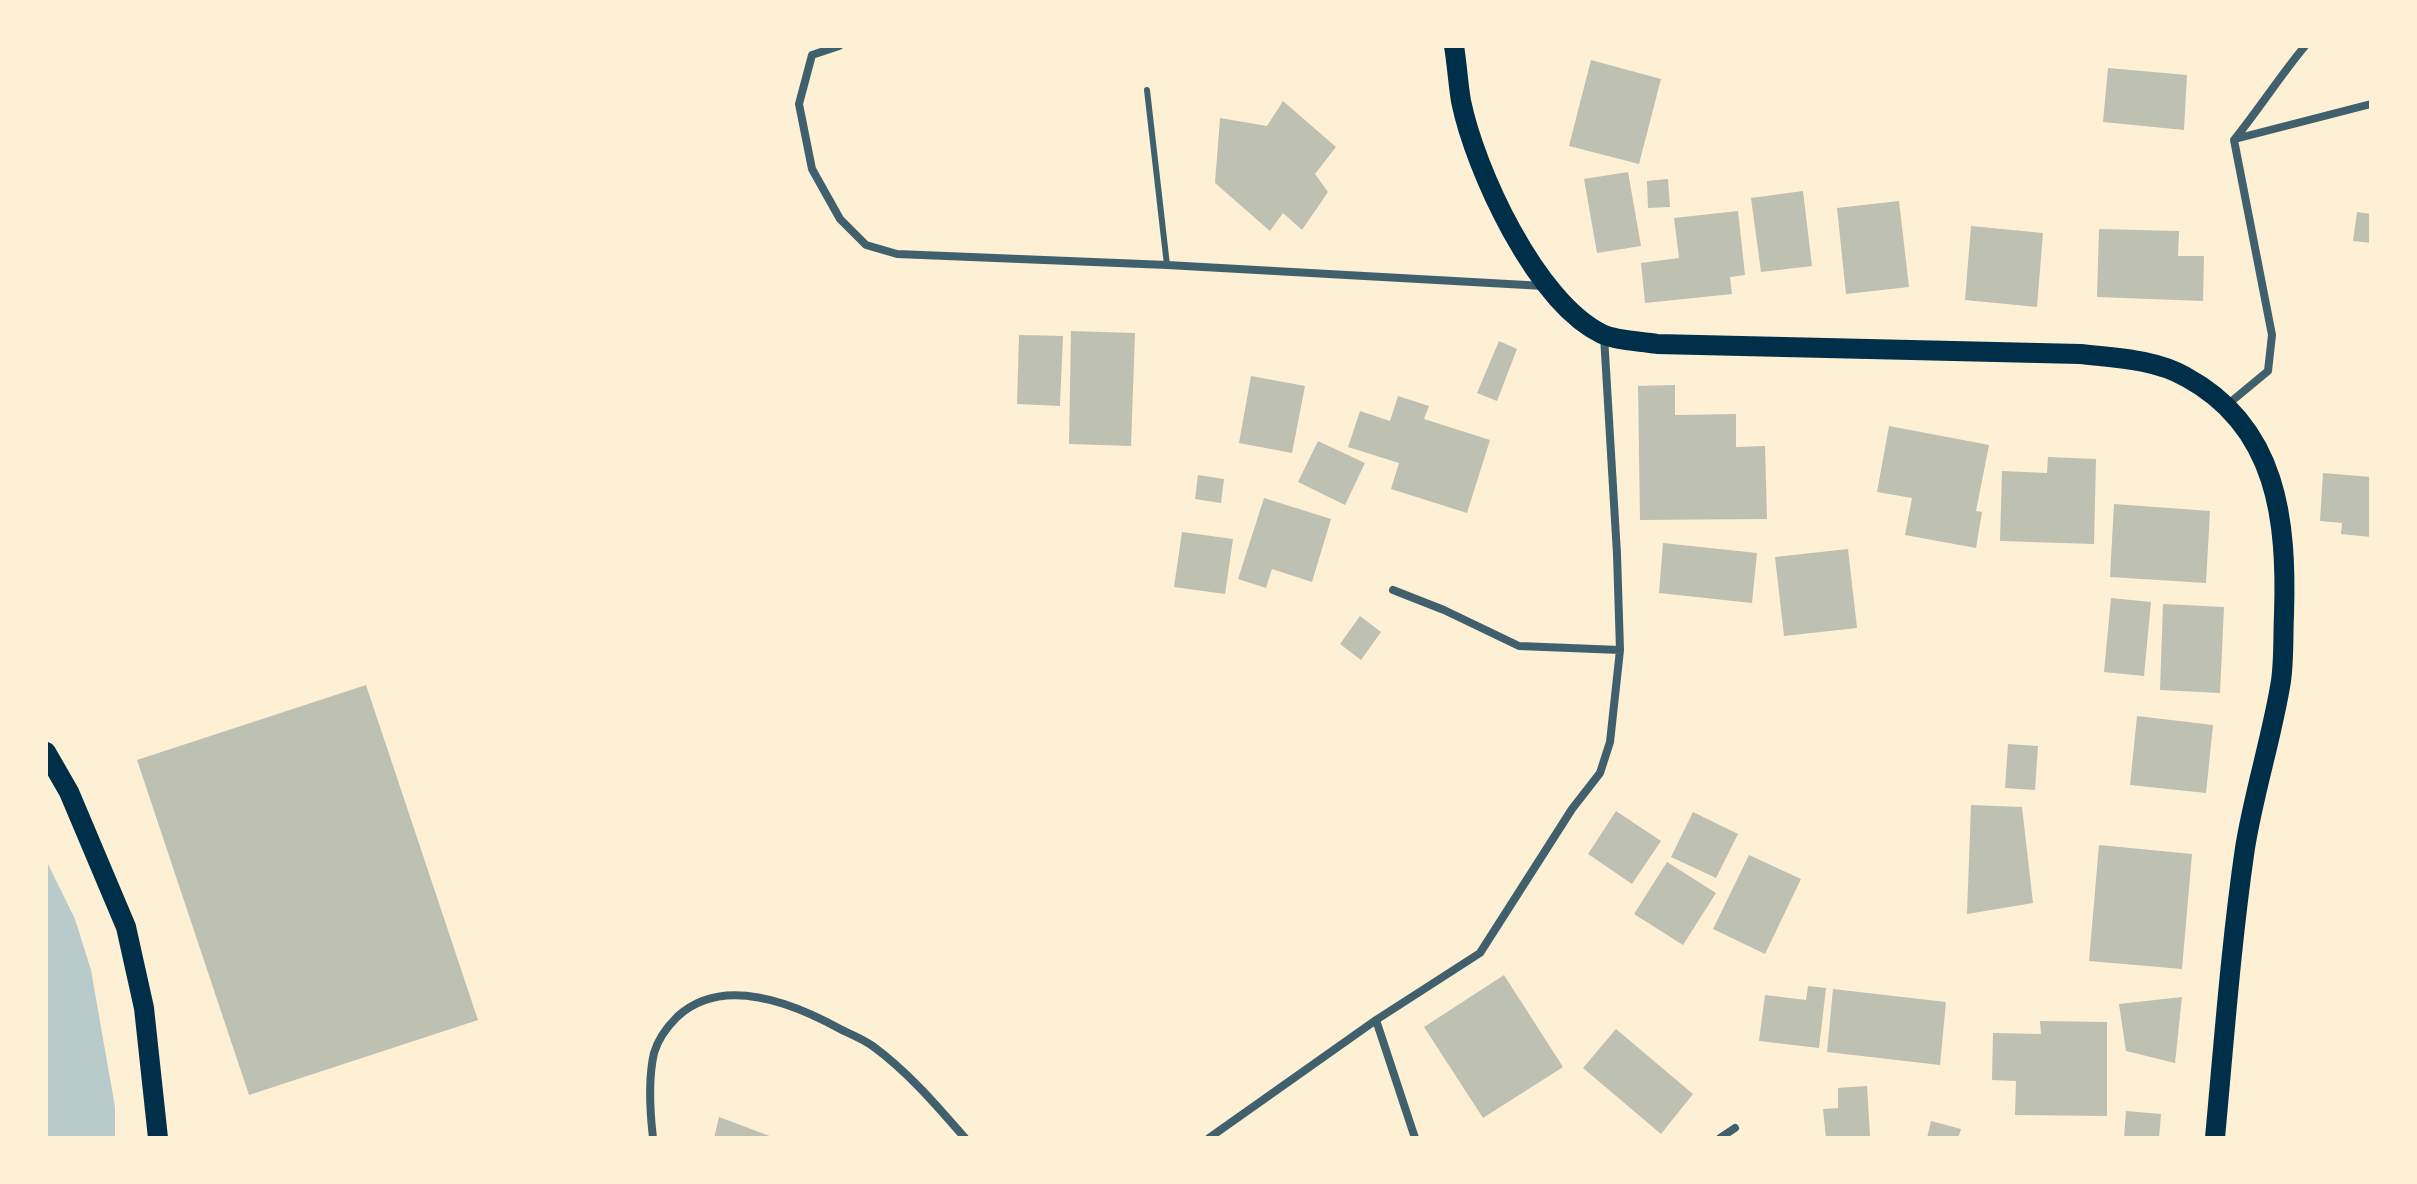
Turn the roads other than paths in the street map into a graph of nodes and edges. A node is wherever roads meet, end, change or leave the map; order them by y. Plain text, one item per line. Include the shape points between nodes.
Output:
1 (839, 46) edge
2 (1454, 46) edge
3 (2305, 46) edge
4 (1147, 90) dead end
5 (2371, 104) edge
6 (2234, 140) junction
7 (1167, 265) junction
8 (1549, 287) junction
9 (1604, 335) junction
10 (2227, 405) junction
11 (1393, 590) dead end
12 (1620, 650) junction
13 (46, 752) edge
14 (1376, 1020) junction
15 (1735, 1128) dead end
16 (158, 1138) edge
17 (653, 1138) edge
18 (965, 1138) edge
19 (1209, 1138) edge
20 (1415, 1138) edge
21 (1720, 1138) edge
22 (2215, 1138) edge

1 - 7 street via 812,55 799,104 812,169 840,219 866,245 897,254
2 - 8 main road via 1462,103 1486,176 1519,245
3 - 6 street
4 - 7 lane
5 - 6 street
6 - 10 street via 2272,335 2268,371
7 - 8 street
8 - 9 main road via 1576,316
9 - 10 main road via 1657,344 2080,354 2143,362 2185,376
9 - 12 street
10 - 22 main road via 2258,449 2275,487 2284,545 2284,602 2282,679 2246,845
11 - 12 street via 1519,646
12 - 14 street via 1610,742 1600,773 1480,953
13 - 16 main road via 126,927 144,1008
14 - 19 street
14 - 20 street
15 - 21 street
17 - 18 street via 651,1073 667,1027 685,1009 712,997 732,996 767,998 818,1017 873,1047 922,1089

